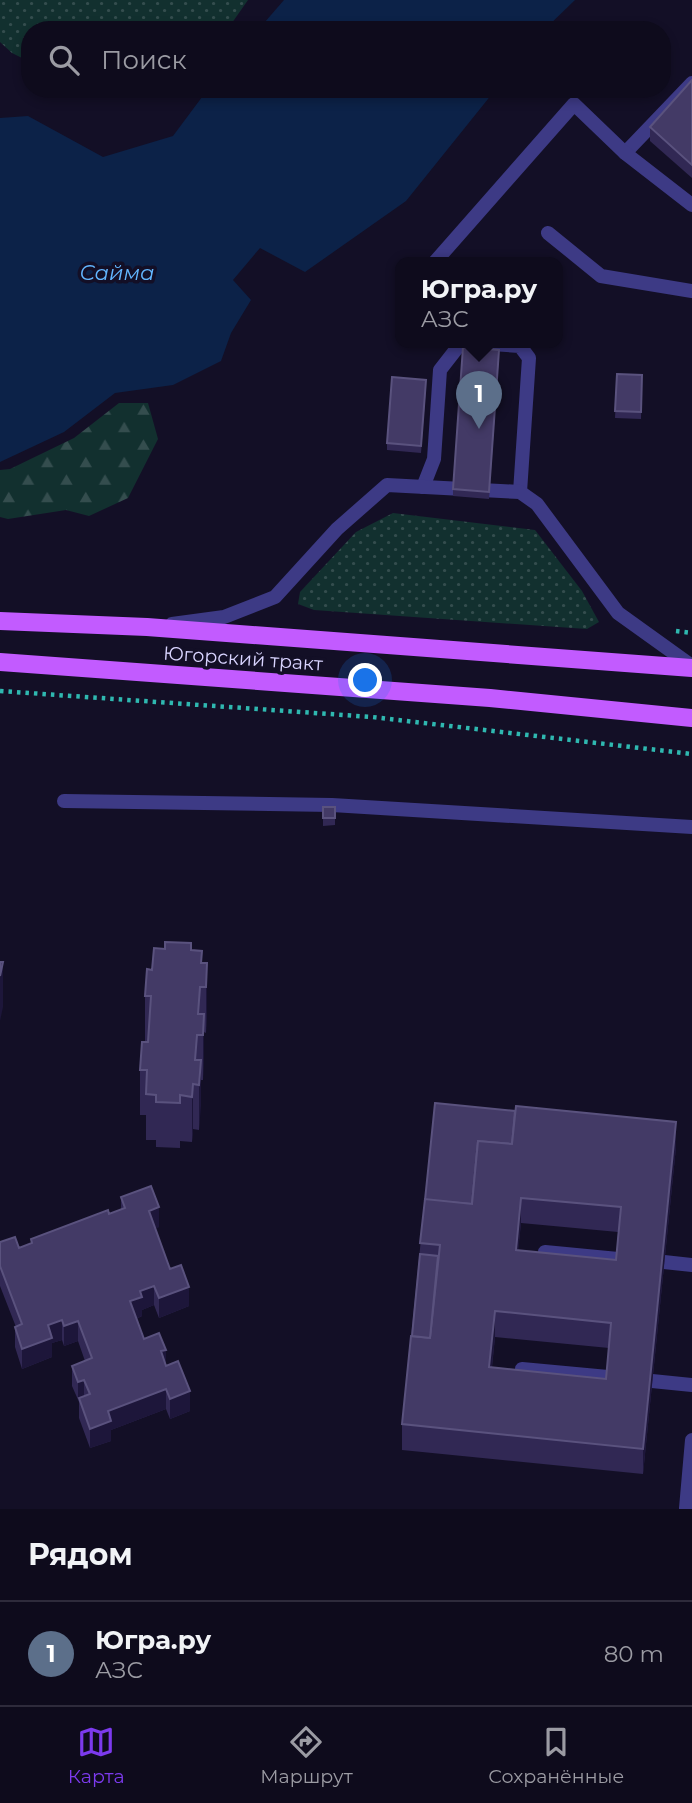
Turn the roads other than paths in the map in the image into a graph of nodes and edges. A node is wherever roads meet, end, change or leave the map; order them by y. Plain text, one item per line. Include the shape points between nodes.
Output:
1 (692, 83) edge
2 (625, 153) junction
3 (692, 205) edge
4 (548, 233) dead end
5 (439, 257) edge
6 (692, 290) edge
7 (457, 348) edge
8 (521, 348) edge
9 (423, 487) junction
10 (520, 492) junction
11 (0, 621) edge
12 (147, 627) junction
13 (0, 662) edge
14 (692, 667) edge
15 (692, 718) edge
16 (64, 801) dead end
17 (692, 827) edge
18 (545, 1252) edge
19 (618, 1259) edge
20 (664, 1262) edge
21 (692, 1265) edge
22 (522, 1369) edge
23 (608, 1377) edge
24 (652, 1381) edge
25 (692, 1385) edge
26 (692, 1440) edge
27 (685, 1508) edge

1 - 2 lane
2 - 3 lane
2 - 5 lane via 574,104
4 - 6 lane via 601,276
7 - 9 lane via 440,370 434,459
8 - 10 lane via 528,358
9 - 10 lane
9 - 12 lane via 387,485 337,529 275,597 224,617
10 - 14 lane via 537,504 618,613
11 - 12 main road, Югорский тракт
12 - 14 main road, Югорский тракт
13 - 15 main road, Югорский тракт via 490,698
16 - 17 lane via 332,805
18 - 19 lane
20 - 21 lane
22 - 23 lane
24 - 25 lane
26 - 27 lane

